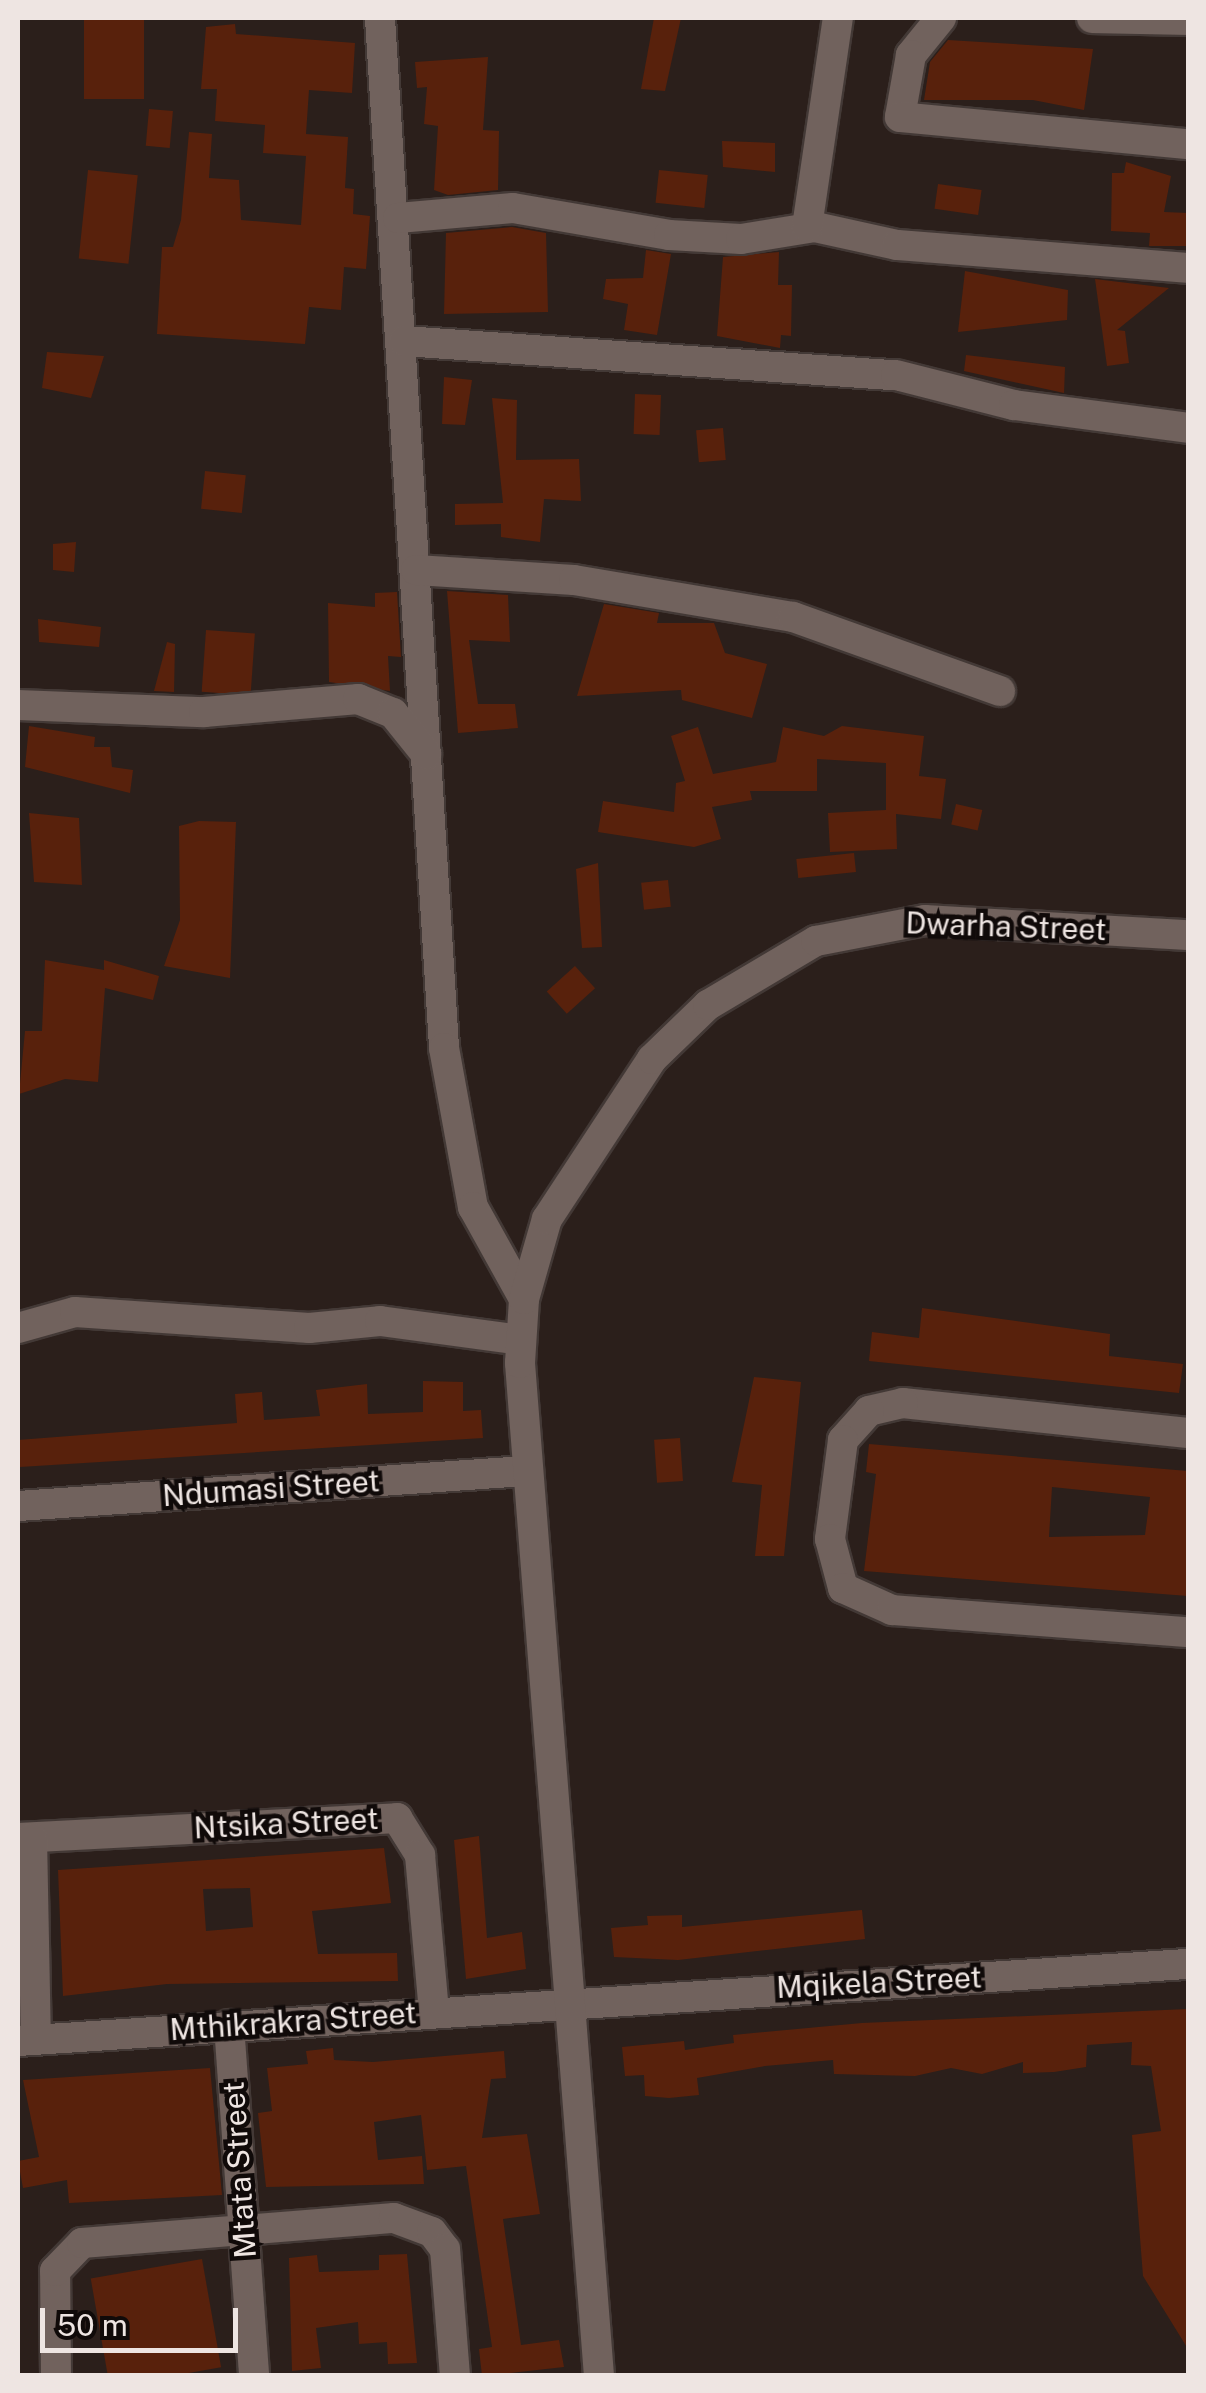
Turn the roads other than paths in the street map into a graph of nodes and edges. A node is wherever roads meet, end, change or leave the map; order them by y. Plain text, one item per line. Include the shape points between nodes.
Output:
1 (380, 18) edge
2 (838, 18) edge
3 (942, 18) edge
4 (1092, 18) edge
5 (1188, 20) edge
6 (1188, 144) edge
7 (398, 218) junction
8 (807, 227) junction
9 (1188, 268) edge
10 (404, 342) junction
11 (1188, 428) edge
12 (416, 570) junction
13 (1000, 692) dead end
14 (18, 705) edge
15 (426, 754) junction
16 (1188, 935) edge
17 (524, 1299) junction
18 (18, 1328) edge
19 (520, 1340) junction
20 (1188, 1433) edge
21 (525, 1470) junction
22 (18, 1506) edge
23 (1188, 1632) edge
24 (24, 1838) edge
25 (1188, 1964) edge
26 (568, 2000) junction
27 (434, 2012) junction
28 (229, 2025) junction
29 (27, 2040) edge
30 (243, 2227) junction
31 (56, 2376) edge
32 (254, 2376) edge
33 (455, 2376) edge
34 (599, 2376) edge

1 - 7 street
2 - 8 street
3 - 6 street via 910,55 900,116
4 - 5 street
7 - 8 street via 513,208 741,239
7 - 10 street
8 - 9 street via 897,246
10 - 11 street via 896,375 1014,405
10 - 12 street
12 - 13 street via 574,580 793,616
12 - 15 street
14 - 15 street via 204,712 358,699 393,713
15 - 17 street via 444,1048 473,1206
16 - 17 street, Dwarha Street via 925,920 816,940 760,970 708,1005 616,1105 548,1219
17 - 19 street, Dwarha Street
18 - 19 street via 75,1312 310,1328 380,1322
19 - 21 street, Dwarha Street
20 - 23 street via 903,1403 870,1410 843,1440 830,1539 843,1588 892,1610
21 - 22 street, Ndumasi Street
21 - 26 street, Dwarha Street
24 - 27 street, Ntsika Street via 396,1818 420,1855
24 - 29 street, Ntsika Street
25 - 26 street, Mqikela Street
26 - 27 street, Mthikrakra Street
26 - 34 street, Dwarha Street
27 - 28 street, Mthikrakra Street
28 - 29 street, Mthikrakra Street
28 - 30 street, Mtata Street
30 - 31 street via 105,2235 64,2256 51,2292
30 - 32 street, Mtata Street
30 - 33 street via 394,2218 432,2232 449,2263

